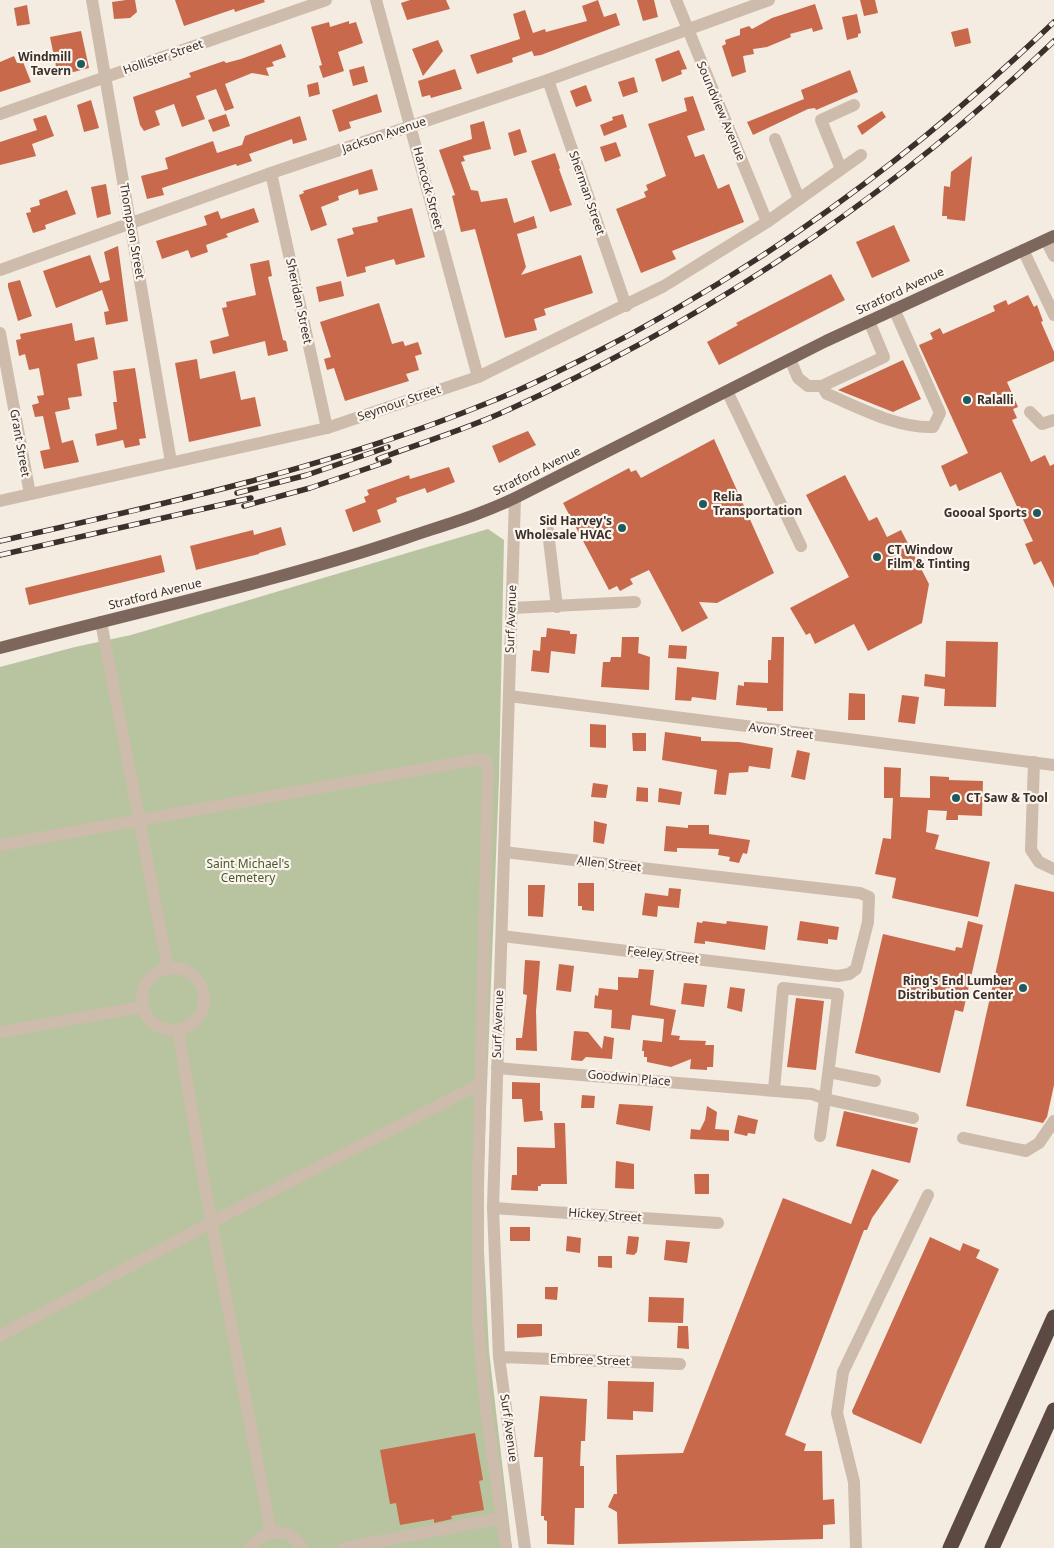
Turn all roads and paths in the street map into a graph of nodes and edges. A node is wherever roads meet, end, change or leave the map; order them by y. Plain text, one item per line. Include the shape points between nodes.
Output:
1 (92, 0) edge
2 (326, 0) edge
3 (376, 0) edge
4 (676, 0) edge
5 (769, 0) edge
6 (294, 5) edge
7 (687, 30) junction
8 (105, 78) junction
9 (548, 80) junction
10 (854, 105) dead end
11 (0, 114) edge
12 (411, 126) junction
13 (775, 139) dead end
14 (861, 155) dead end
15 (841, 169) junction
16 (271, 173) junction
17 (799, 199) junction
18 (767, 222) junction
19 (131, 224) junction
20 (1050, 238) edge
21 (1023, 250) junction
22 (1054, 256) edge
23 (0, 270) edge
24 (626, 306) junction
25 (894, 309) junction
26 (1054, 316) edge
27 (869, 321) junction
28 (0, 333) edge
29 (790, 358) junction
30 (478, 376) junction
31 (822, 386) junction
32 (727, 391) junction
33 (1030, 412) dead end
34 (1054, 420) edge
35 (327, 428) junction
36 (171, 462) junction
37 (30, 494) junction
38 (515, 498) junction
39 (0, 501) edge
40 (547, 522) dead end
41 (801, 546) dead end
42 (635, 602) dead end
43 (557, 606) junction
44 (512, 608) junction
45 (101, 622) junction
46 (0, 648) edge
47 (509, 696) junction
48 (1034, 762) junction
49 (1054, 765) edge
50 (141, 820) junction
51 (0, 845) edge
52 (504, 852) junction
53 (1054, 869) edge
54 (502, 936) junction
55 (168, 969) junction
56 (825, 974) junction
57 (822, 992) junction
58 (142, 1007) junction
59 (178, 1030) junction
60 (0, 1032) edge
61 (497, 1068) junction
62 (829, 1072) junction
63 (875, 1081) dead end
64 (480, 1084) junction
65 (768, 1089) junction
66 (825, 1099) junction
67 (913, 1118) dead end
68 (1054, 1121) edge
69 (820, 1136) dead end
70 (963, 1138) dead end
71 (928, 1195) dead end
72 (493, 1208) junction
73 (212, 1222) junction
74 (718, 1223) dead end
75 (1054, 1317) edge
76 (0, 1336) edge
77 (499, 1357) junction
78 (680, 1364) dead end
79 (1054, 1410) edge
80 (502, 1518) junction
81 (271, 1533) junction
82 (250, 1548) edge
83 (302, 1548) edge
84 (344, 1548) edge
85 (506, 1548) edge
86 (525, 1548) edge
87 (856, 1548) edge
88 (950, 1548) edge
89 (992, 1548) edge

1 - 8 street, Thompson Street
2 - 6 street, Hollister Street
3 - 12 street, Hancock Street
4 - 7 street, Soundview Avenue
5 - 7 street, Jackson Avenue
6 - 8 street, Hollister Street
7 - 9 street, Jackson Avenue
7 - 18 street, Soundview Avenue
8 - 11 street, Hollister Street
8 - 19 street, Thompson Street
9 - 12 street, Jackson Avenue
9 - 24 street, Sherman Street
10 - 15 street via 821,120
12 - 16 street, Jackson Avenue
12 - 30 street, Hancock Street
13 - 17 street
14 - 15 street, Seymour Street
15 - 17 street, Seymour Street
16 - 19 street, Jackson Avenue
16 - 35 street, Sheridan Street
17 - 18 street, Seymour Street
18 - 24 street, Seymour Street
19 - 23 street, Jackson Avenue
19 - 36 street, Thompson Street
20 - 21 main road, Stratford Avenue
20 - 22 street
21 - 25 main road, Stratford Avenue
21 - 26 street
24 - 30 street, Seymour Street
25 - 27 main road, Stratford Avenue
25 - 31 street via 940,413 933,427 920,428 886,420 827,394
27 - 29 main road, Stratford Avenue
27 - 31 street via 884,357
28 - 37 street, Grant Street
29 - 31 street via 798,378 808,386
29 - 32 main road, Stratford Avenue
30 - 35 street, Seymour Street
32 - 38 main road, Stratford Avenue
32 - 41 street
33 - 34 street via 1042,424
35 - 36 street, Seymour Street
36 - 37 street, Seymour Street
37 - 39 street, Seymour Street
38 - 44 street, Surf Avenue
38 - 45 main road, Stratford Avenue via 371,550
40 - 43 street
42 - 43 street
43 - 44 street
44 - 47 street, Surf Avenue
45 - 46 main road, Stratford Avenue
45 - 50 street
47 - 48 street, Avon Street
47 - 52 street, Surf Avenue
48 - 49 street, Avon Street
48 - 53 street via 1031,850 1039,862
50 - 51 street
50 - 55 street
50 - 64 street via 479,759 486,761 487,860
52 - 54 street, Surf Avenue
52 - 56 street, Allen Street via 714,875 860,893 869,897 868,922 856,969 849,974
54 - 56 street, Feeley Street
54 - 61 street, Surf Avenue
55 - 58 street via 153,974 145,984 141,995
55 - 59 street via 177,968 190,973 199,982 204,995 198,1018
56 - 57 street
57 - 62 street via 838,994
57 - 65 street via 783,988
58 - 59 street via 156,1026
58 - 60 street
59 - 73 street
61 - 65 street, Goodwin Place
61 - 72 street, Surf Avenue
62 - 63 street
62 - 66 street
64 - 73 street
64 - 80 street via 478,1324
65 - 66 street, Goodwin Place via 812,1094
66 - 67 street, Goodwin Place
66 - 69 street
68 - 70 street via 1039,1142 1026,1151
71 - 87 street via 843,1372 837,1413 854,1482
72 - 74 street, Hickey Street
72 - 77 street, Surf Avenue
73 - 76 street
73 - 81 street
75 - 88 highway
77 - 78 street, Embree Street
77 - 86 street, Surf Avenue
79 - 89 highway
80 - 84 street
80 - 85 street
81 - 82 street via 257,1539
81 - 83 street via 289,1535

